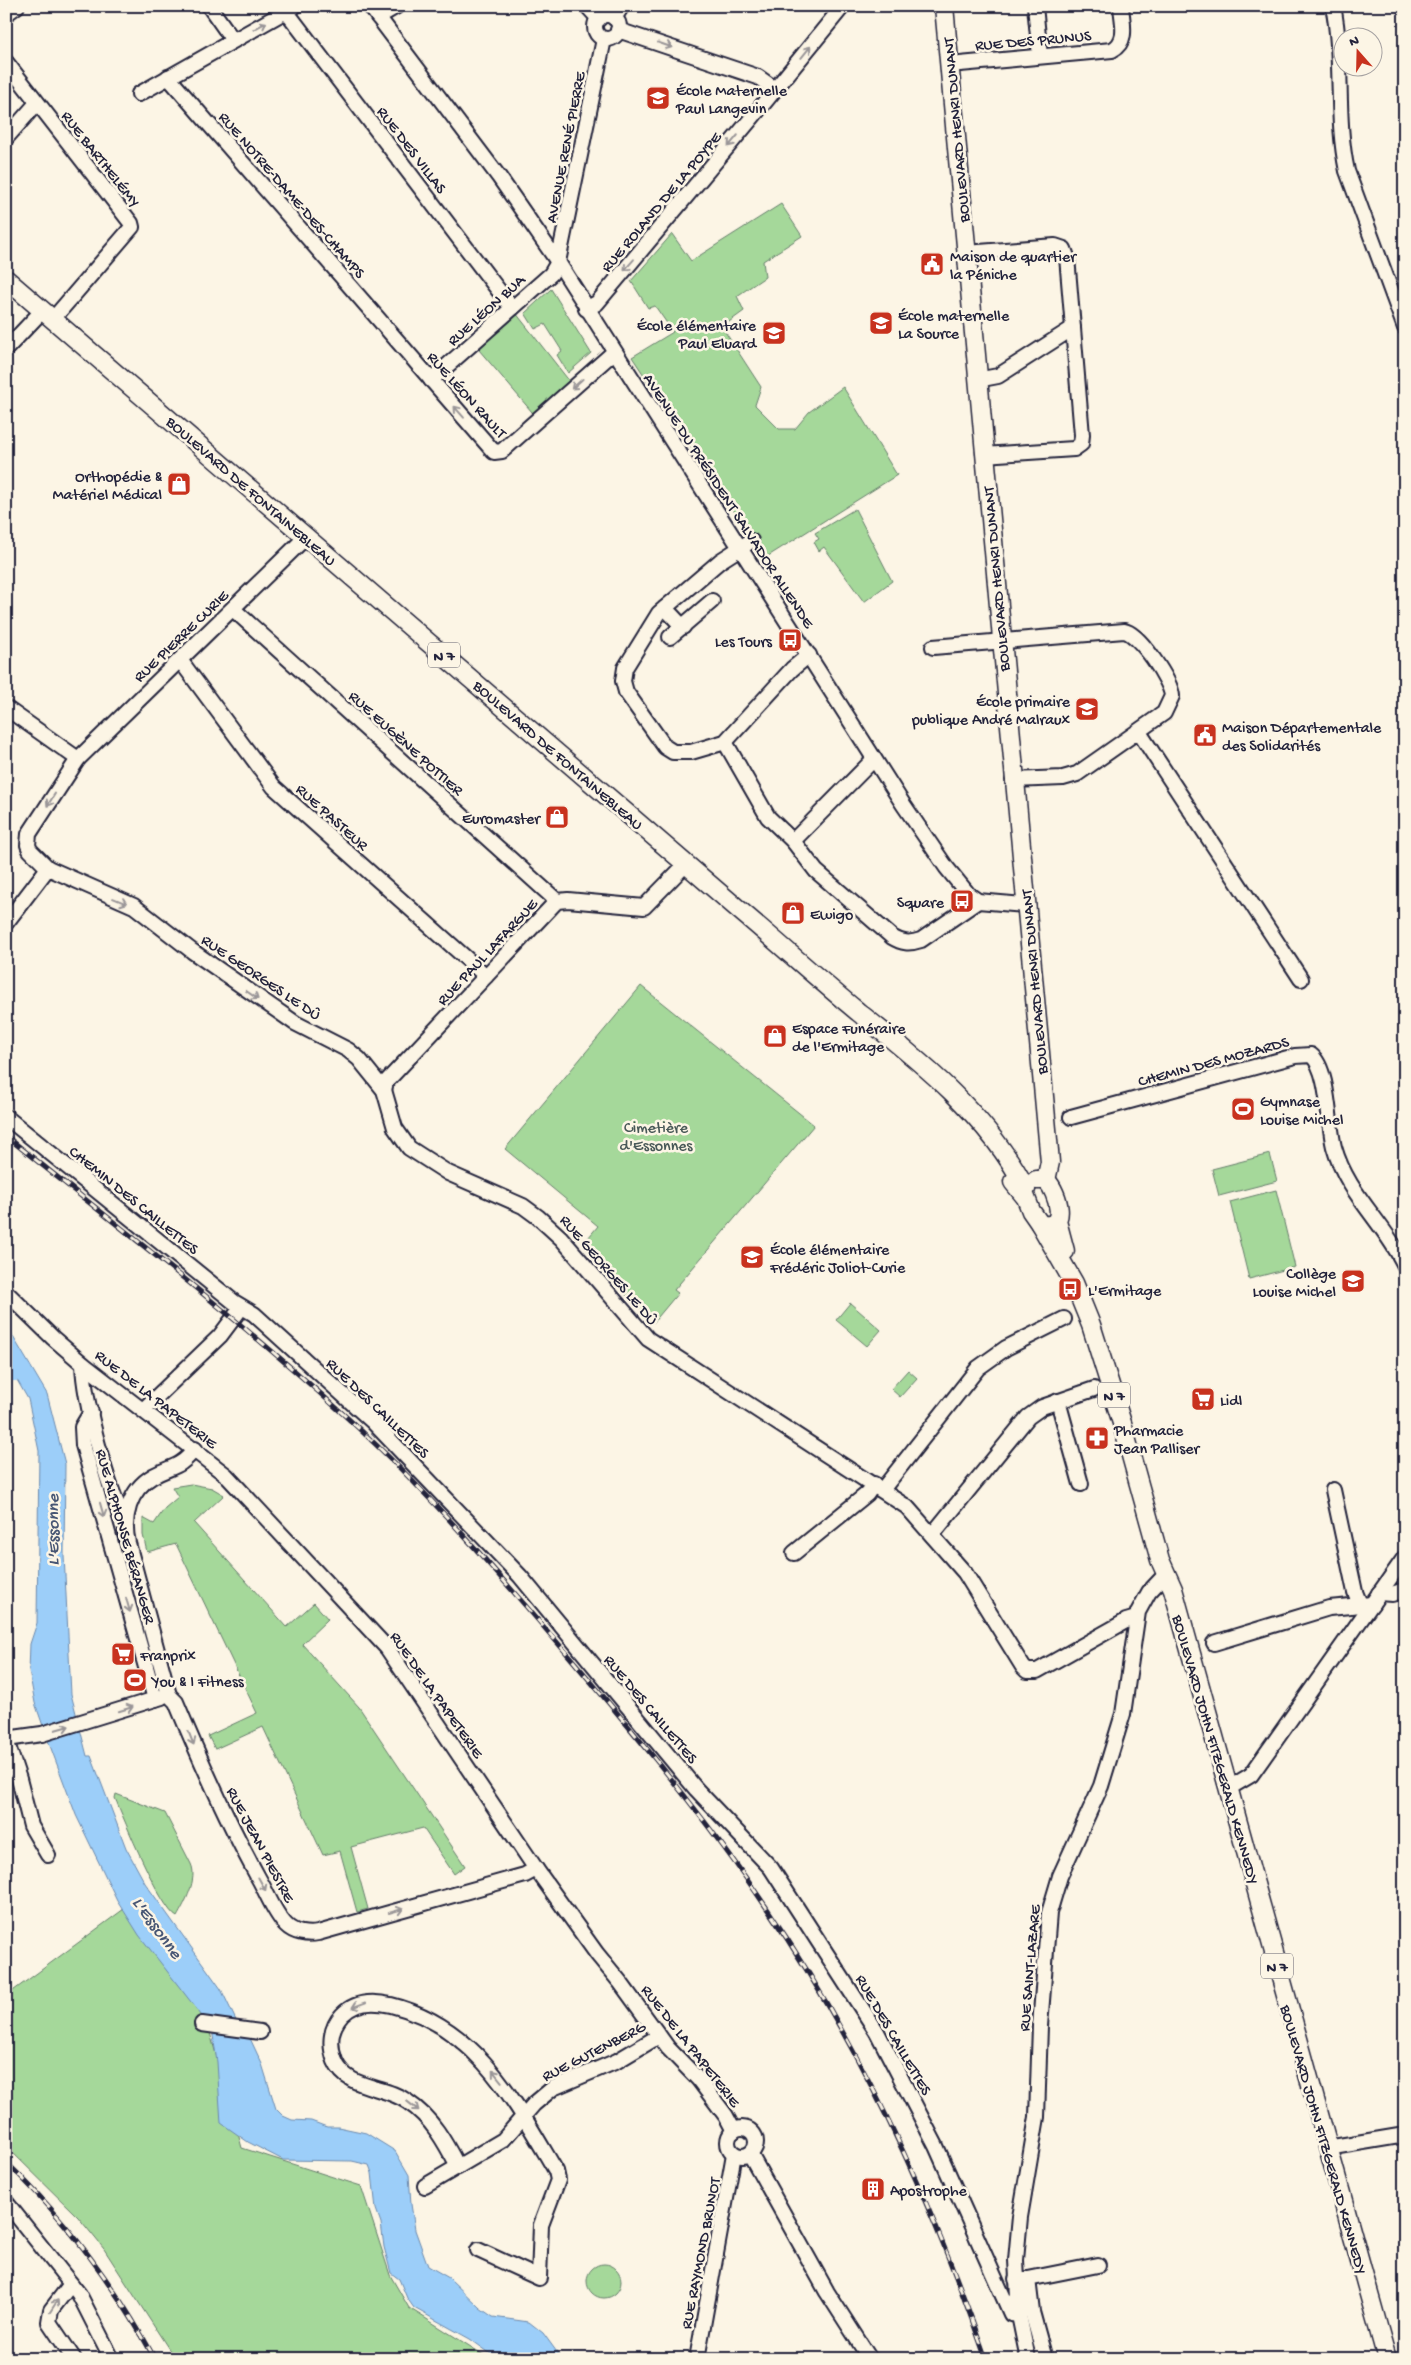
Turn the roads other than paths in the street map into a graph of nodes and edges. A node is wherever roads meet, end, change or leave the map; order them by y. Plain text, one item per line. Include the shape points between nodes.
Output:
1 (16, 6) edge
2 (209, 6) edge
3 (398, 6) edge
4 (587, 6) edge
5 (622, 6) edge
6 (842, 6) edge
7 (944, 6) edge
8 (1035, 6) edge
9 (1121, 6) edge
10 (1333, 6) edge
11 (290, 9) edge
12 (374, 12) edge
13 (6, 14) edge
14 (599, 19) junction
15 (616, 24) junction
16 (604, 38) junction
17 (233, 40) junction
18 (1040, 56) junction
19 (6, 62) edge
20 (949, 65) junction
21 (168, 77) junction
22 (775, 89) junction
23 (139, 94) dead end
24 (37, 103) junction
25 (6, 138) edge
26 (966, 253) junction
27 (558, 262) junction
28 (6, 279) edge
29 (512, 308) junction
30 (586, 308) junction
31 (48, 314) junction
32 (1073, 328) junction
33 (1405, 328) edge
34 (391, 333) joint
35 (6, 348) edge
36 (614, 352) junction
37 (431, 380) junction
38 (978, 380) junction
39 (984, 454) junction
40 (307, 536) junction
41 (746, 544) junction
42 (712, 601) dead end
43 (665, 608) junction
44 (233, 609) junction
45 (683, 628) junction
46 (670, 637) dead end
47 (995, 643) junction
48 (933, 647) dead end
49 (809, 655) junction
50 (180, 660) junction
51 (6, 708) edge
52 (1139, 732) junction
53 (725, 742) junction
54 (874, 758) junction
55 (78, 759) junction
56 (1013, 780) junction
57 (793, 841) junction
58 (686, 864) junction
59 (48, 868) junction
60 (557, 901) junction
61 (978, 902) junction
62 (1025, 905) junction
63 (6, 923) edge
64 (486, 976) junction
65 (1301, 979) dead end
66 (384, 1090) junction
67 (6, 1117) edge
68 (1071, 1118) dead end
69 (1046, 1180) junction
70 (1026, 1193) junction
71 (1049, 1222) junction
72 (1405, 1266) edge
73 (6, 1292) edge
74 (241, 1308) junction
75 (1064, 1320) dead end
76 (83, 1364) junction
77 (1094, 1389) dead end
78 (1058, 1401) junction
79 (144, 1409) junction
80 (91, 1412) junction
81 (194, 1449) junction
82 (1081, 1484) dead end
83 (878, 1487) junction
84 (1332, 1490) dead end
85 (125, 1519) junction
86 (932, 1535) junction
87 (794, 1553) dead end
88 (1405, 1557) edge
89 (1167, 1573) junction
90 (1405, 1590) edge
91 (1370, 1600) junction
92 (1136, 1618) junction
93 (1214, 1643) dead end
94 (170, 1695) junction
95 (155, 1699) junction
96 (6, 1740) edge
97 (1229, 1788) junction
98 (48, 1855) dead end
99 (536, 1868) junction
100 (202, 2024) dead end
101 (260, 2032) dead end
102 (658, 2036) junction
103 (525, 2116) junction
104 (734, 2131) junction
105 (1405, 2135) edge
106 (1326, 2148) junction
107 (734, 2154) junction
108 (750, 2154) junction
109 (458, 2167) junction
110 (425, 2186) dead end
111 (6, 2202) edge
112 (478, 2250) dead end
113 (1098, 2265) dead end
114 (1022, 2279) junction
115 (71, 2284) junction
116 (1019, 2315) junction
117 (74, 2359) edge
118 (112, 2359) edge
119 (696, 2359) edge
120 (870, 2359) edge
121 (1028, 2359) edge
122 (1045, 2359) edge
123 (1387, 2359) edge

1 - 13 street
2 - 17 street
3 - 12 street
4 - 14 street
5 - 15 street
22 -> 6 street, RUE ROLAND DE LA POYPE
7 - 20 main road, BOULEVARD HENRI DUNANT
8 - 18 street
9 - 18 street, RUE DES PRUNUS via 1124,40 1120,46 1112,50
10 - 33 street via 1337,27 1343,156
17 -> 11 street
11 - 29 street, RUE DES VILLAS
12 - 27 street, AVENUE DU PRÉSIDENT SALVADOR ALLENDE via 499,177
14 - 15 street via 606,16
14 - 16 street via 595,28
15 - 16 street via 611,38
15 -> 22 street via 758,77
16 - 27 street, AVENUE RENÉ PIERRE
17 - 21 street
18 - 20 street, RUE DES PRUNUS
19 - 24 street, RUE BARTHELÉMY
20 - 26 main road, BOULEVARD HENRI DUNANT
21 - 23 street
21 - 34 street, RUE NOTRE-DAME-DES-CHAMPS
22 -> 30 street, RUE ROLAND DE LA POYPE via 597,303
24 - 25 street
24 - 31 street, RUE BARTHELÉMY via 132,223 132,227
26 - 32 street via 1055,246 1064,249
26 - 38 main road, BOULEVARD HENRI DUNANT
27 - 29 street, RUE LÉON BUA via 551,274
27 - 30 street, AVENUE DU PRÉSIDENT SALVADOR ALLENDE
28 - 31 main road, BOULEVARD DE FONTAINEBLEAU / N 7
29 - 37 street, RUE LÉON BUA
30 - 36 street, AVENUE DU PRÉSIDENT SALVADOR ALLENDE
31 - 35 street
31 - 40 main road, BOULEVARD DE FONTAINEBLEAU / N 7
32 - 38 street via 998,376
32 - 39 street via 1081,444 1074,449
34 - 37 street, RUE LÉON RAULT
36 -> 37 street, RUE LÉON RAULT via 498,453
36 - 41 street, AVENUE DU PRÉSIDENT SALVADOR ALLENDE
38 - 39 main road, BOULEVARD HENRI DUNANT
39 - 47 main road, BOULEVARD HENRI DUNANT
40 - 44 street, RUE PIERRE CURIE
40 - 58 main road, BOULEVARD DE FONTAINEBLEAU / N 7
41 - 43 street via 720,561
41 - 49 street, AVENUE DU PRÉSIDENT SALVADOR ALLENDE
42 - 45 street
43 - 45 street
43 - 53 street via 625,668 623,687 657,738 673,752 691,752
44 - 50 street, RUE PIERRE CURIE
44 - 60 street, RUE EUGÈNE POTTIER
45 - 46 street
47 - 48 street
47 - 52 street via 1124,630 1133,634 1172,690 1168,708
47 - 56 main road, BOULEVARD HENRI DUNANT
49 - 53 street via 792,669
49 - 54 street, AVENUE DU PRÉSIDENT SALVADOR ALLENDE
50 - 55 street, RUE PIERRE CURIE
50 - 64 street, RUE PASTEUR via 274,787
51 - 55 street
52 - 56 street via 1070,777
52 - 65 street
53 - 57 street via 768,817
54 - 57 street
54 - 61 street, AVENUE DU PRÉSIDENT SALVADOR ALLENDE via 957,882
55 -> 59 street, RUE GEORGES LE DÛ via 28,840 30,850
56 - 62 main road, BOULEVARD HENRI DUNANT
57 - 61 street via 816,871 901,942 921,940
58 - 60 street, RUE PAUL LAFARGUE via 644,907
58 - 70 main road, BOULEVARD DE FONTAINEBLEAU / N 7 via 908,1052 929,1081
59 - 63 street
59 -> 66 street, RUE GEORGES LE DÛ via 144,912 295,1024 348,1050 360,1059
60 - 64 street, RUE PAUL LAFARGUE
61 - 62 street
62 - 69 main road, BOULEVARD HENRI DUNANT via 1050,1162
64 - 66 street, RUE PAUL LAFARGUE via 386,1082
66 - 83 street, RUE GEORGES LE DÛ via 395,1128 402,1141 417,1155 448,1173 523,1206 561,1238 648,1339
67 - 74 street, CHEMIN DES CAILLETTES
68 - 72 street, CHEMIN DES MOZARDS via 1295,1056 1311,1055 1321,1069 1332,1138 1348,1183 1393,1242
69 - 70 main road via 1035,1180
69 - 71 main road, BOULEVARD JOHN FITZGERALD KENNEDY / N 7 via 1060,1208
70 - 71 main road, BOULEVARD JOHN FITZGERALD KENNEDY / N 7 via 1031,1211
71 - 89 main road, BOULEVARD JOHN FITZGERALD KENNEDY / N 7 via 1088,1317 1122,1422 1160,1560
73 - 76 street, RUE DE LA PAPETERIE
74 - 79 street via 220,1336
74 - 116 street, RUE DES CAILLETTES via 254,1314 372,1421 471,1524 520,1576 716,1811 771,1868 877,2032 936,2146 1011,2314
75 - 83 street via 1006,1348 978,1368
76 - 79 street, RUE DE LA PAPETERIE
76 - 80 street
77 - 78 street
78 - 82 street
78 - 86 street via 1028,1417
79 - 81 street, RUE DE LA PAPETERIE
80 - 85 street via 115,1501
80 -> 95 street, RUE ALPHONSE BÉRANGER via 82,1427 83,1445
81 - 85 street via 183,1464 154,1475 140,1486
81 - 99 street, RUE DE LA PAPETERIE via 226,1475 392,1654
83 - 86 street, RUE GEORGES LE DÛ via 907,1507
83 - 87 street
84 - 91 street via 1355,1592
85 - 94 street, RUE JEAN PIESTRE via 128,1543
86 - 92 street, RUE GEORGES LE DÛ via 965,1573 1027,1671 1037,1671
88 - 91 street
89 - 92 street, RUE SAINT-LAZARE via 1149,1592
89 - 97 main road, BOULEVARD JOHN FITZGERALD KENNEDY / N 7
90 - 91 street
91 - 93 street via 1305,1614
91 - 97 street via 1252,1775
92 - 114 street, RUE SAINT-LAZARE via 1123,1714 1101,1786 1060,1876 1048,1914 1037,2117 1020,2217
94 - 95 street
94 -> 99 street, RUE JEAN PIESTRE via 248,1859 282,1920 296,1931 318,1933 525,1875
96 -> 95 street via 42,1734
96 - 98 street via 20,1779 31,1826
97 - 106 main road, BOULEVARD JOHN FITZGERALD KENNEDY / N 7
99 - 102 street, RUE DE LA PAPETERIE
100 - 101 street
102 - 103 street, RUE GUTENBERG via 617,2061 553,2088
102 - 104 street, RUE DE LA PAPETERIE via 699,2080
103 - 109 street, RUE GUTENBERG via 502,2140
103 -> 109 street via 488,2065 462,2041 433,2022 398,2006 380,2002 366,2003 347,2011 332,2034 331,2046 338,2068 351,2080 395,2094 419,2110 438,2132
103 - 112 street via 558,2180 540,2225 539,2278
104 - 107 street via 728,2143
104 - 108 street via 742,2128 754,2134 756,2147
105 - 106 street
106 - 123 main road, BOULEVARD JOHN FITZGERALD KENNEDY / N 7
107 - 108 street
107 - 119 street, RUE RAYMOND BRUNOT
108 - 120 street via 827,2292
109 - 110 street, RUE GUTENBERG
111 - 115 street
113 - 114 street
114 - 116 street, RUE SAINT-LAZARE
114 - 122 street
117 -> 115 street via 48,2322 51,2310
115 - 118 street
116 - 121 street, RUE SAINT-LAZARE

